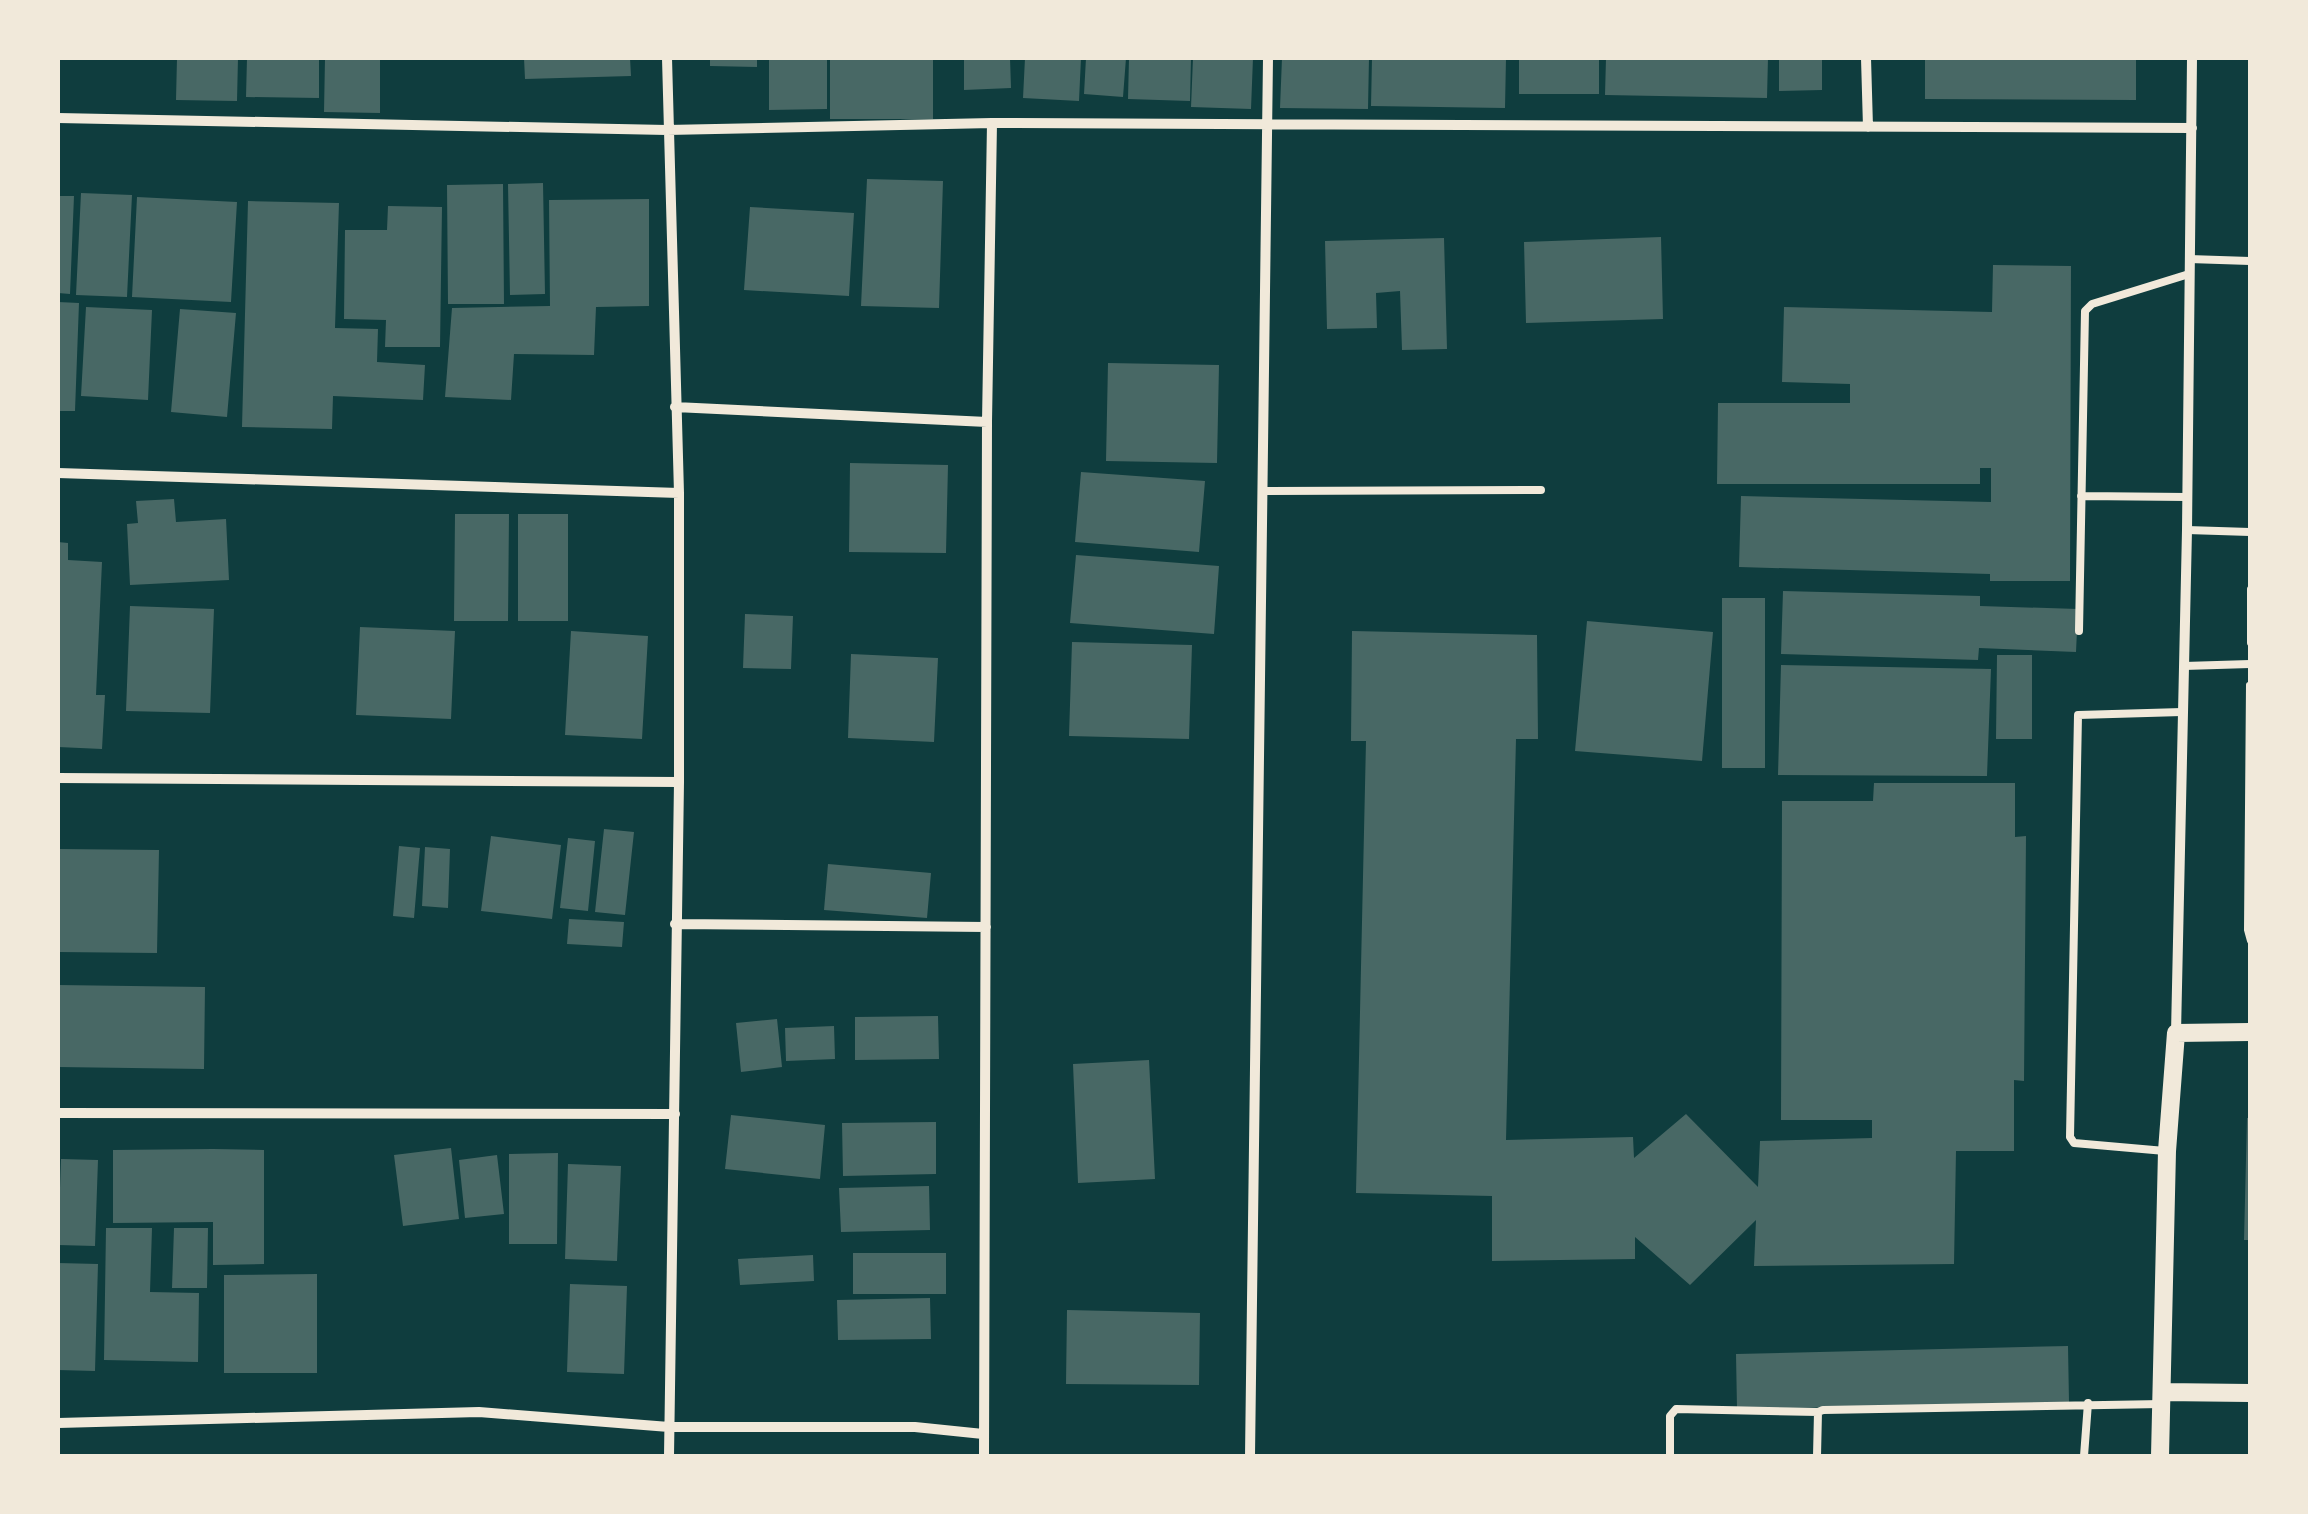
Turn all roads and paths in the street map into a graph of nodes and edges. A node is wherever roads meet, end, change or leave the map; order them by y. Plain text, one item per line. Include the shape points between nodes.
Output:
1 (667, 58) edge
2 (1268, 58) edge
3 (1866, 58) edge
4 (2192, 58) edge
5 (58, 118) edge
6 (992, 124) junction
7 (1266, 126) junction
8 (1868, 127) junction
9 (2192, 128) junction
10 (667, 130) junction
11 (2189, 260) junction
12 (2250, 261) edge
13 (2189, 274) junction
14 (676, 407) junction
15 (988, 422) junction
16 (58, 473) edge
17 (1540, 490) dead end
18 (1263, 491) junction
19 (679, 492) junction
20 (2081, 496) junction
21 (2187, 497) junction
22 (2187, 530) junction
23 (2250, 532) edge
24 (2250, 589) edge
25 (2250, 624) edge
26 (2079, 631) dead end
27 (2250, 664) edge
28 (2184, 666) junction
29 (2182, 712) junction
30 (58, 778) edge
31 (679, 782) junction
32 (675, 924) junction
33 (986, 928) junction
34 (2250, 942) edge
35 (2250, 1032) edge
36 (2176, 1033) junction
37 (58, 1113) edge
38 (675, 1114) junction
39 (2168, 1151) junction
40 (2250, 1392) edge
41 (2162, 1398) junction
42 (2088, 1403) junction
43 (1818, 1412) junction
44 (58, 1423) edge
45 (669, 1427) junction
46 (983, 1434) junction
47 (669, 1456) edge
48 (984, 1456) edge
49 (1250, 1456) edge
50 (1670, 1456) edge
51 (1817, 1456) edge
52 (2084, 1456) edge
53 (2160, 1456) edge

1 - 10 street
2 - 7 street
3 - 8 street
4 - 9 street
5 - 10 street
6 - 7 street
6 - 10 street
6 - 15 street
7 - 8 street
7 - 18 street
8 - 9 street
9 - 11 street
10 - 14 street
11 - 12 lane
11 - 13 street
13 - 20 lane via 2085,310
13 - 21 street
14 - 15 street
14 - 19 street
15 - 33 street
16 - 19 street
17 - 18 lane
18 - 49 street
19 - 31 street
20 - 21 lane
20 - 26 lane
21 - 22 street
22 - 23 lane
22 - 28 street
24 - 25 path
25 - 27 path
27 - 28 lane
27 - 34 path
28 - 29 street
29 - 36 street
29 - 39 lane via 2078,715 2068,1130 2074,1142
30 - 31 street
31 - 32 street
32 - 33 street
32 - 38 street
33 - 46 street
35 - 36 street
36 - 39 street
37 - 38 street
38 - 45 street
39 - 41 street
40 - 41 street
41 - 42 lane
41 - 53 street
42 - 43 lane
42 - 52 lane
43 - 50 lane via 1676,1408
43 - 51 lane
44 - 45 street via 479,1412
45 - 46 street via 915,1427
45 - 47 street
46 - 48 street

